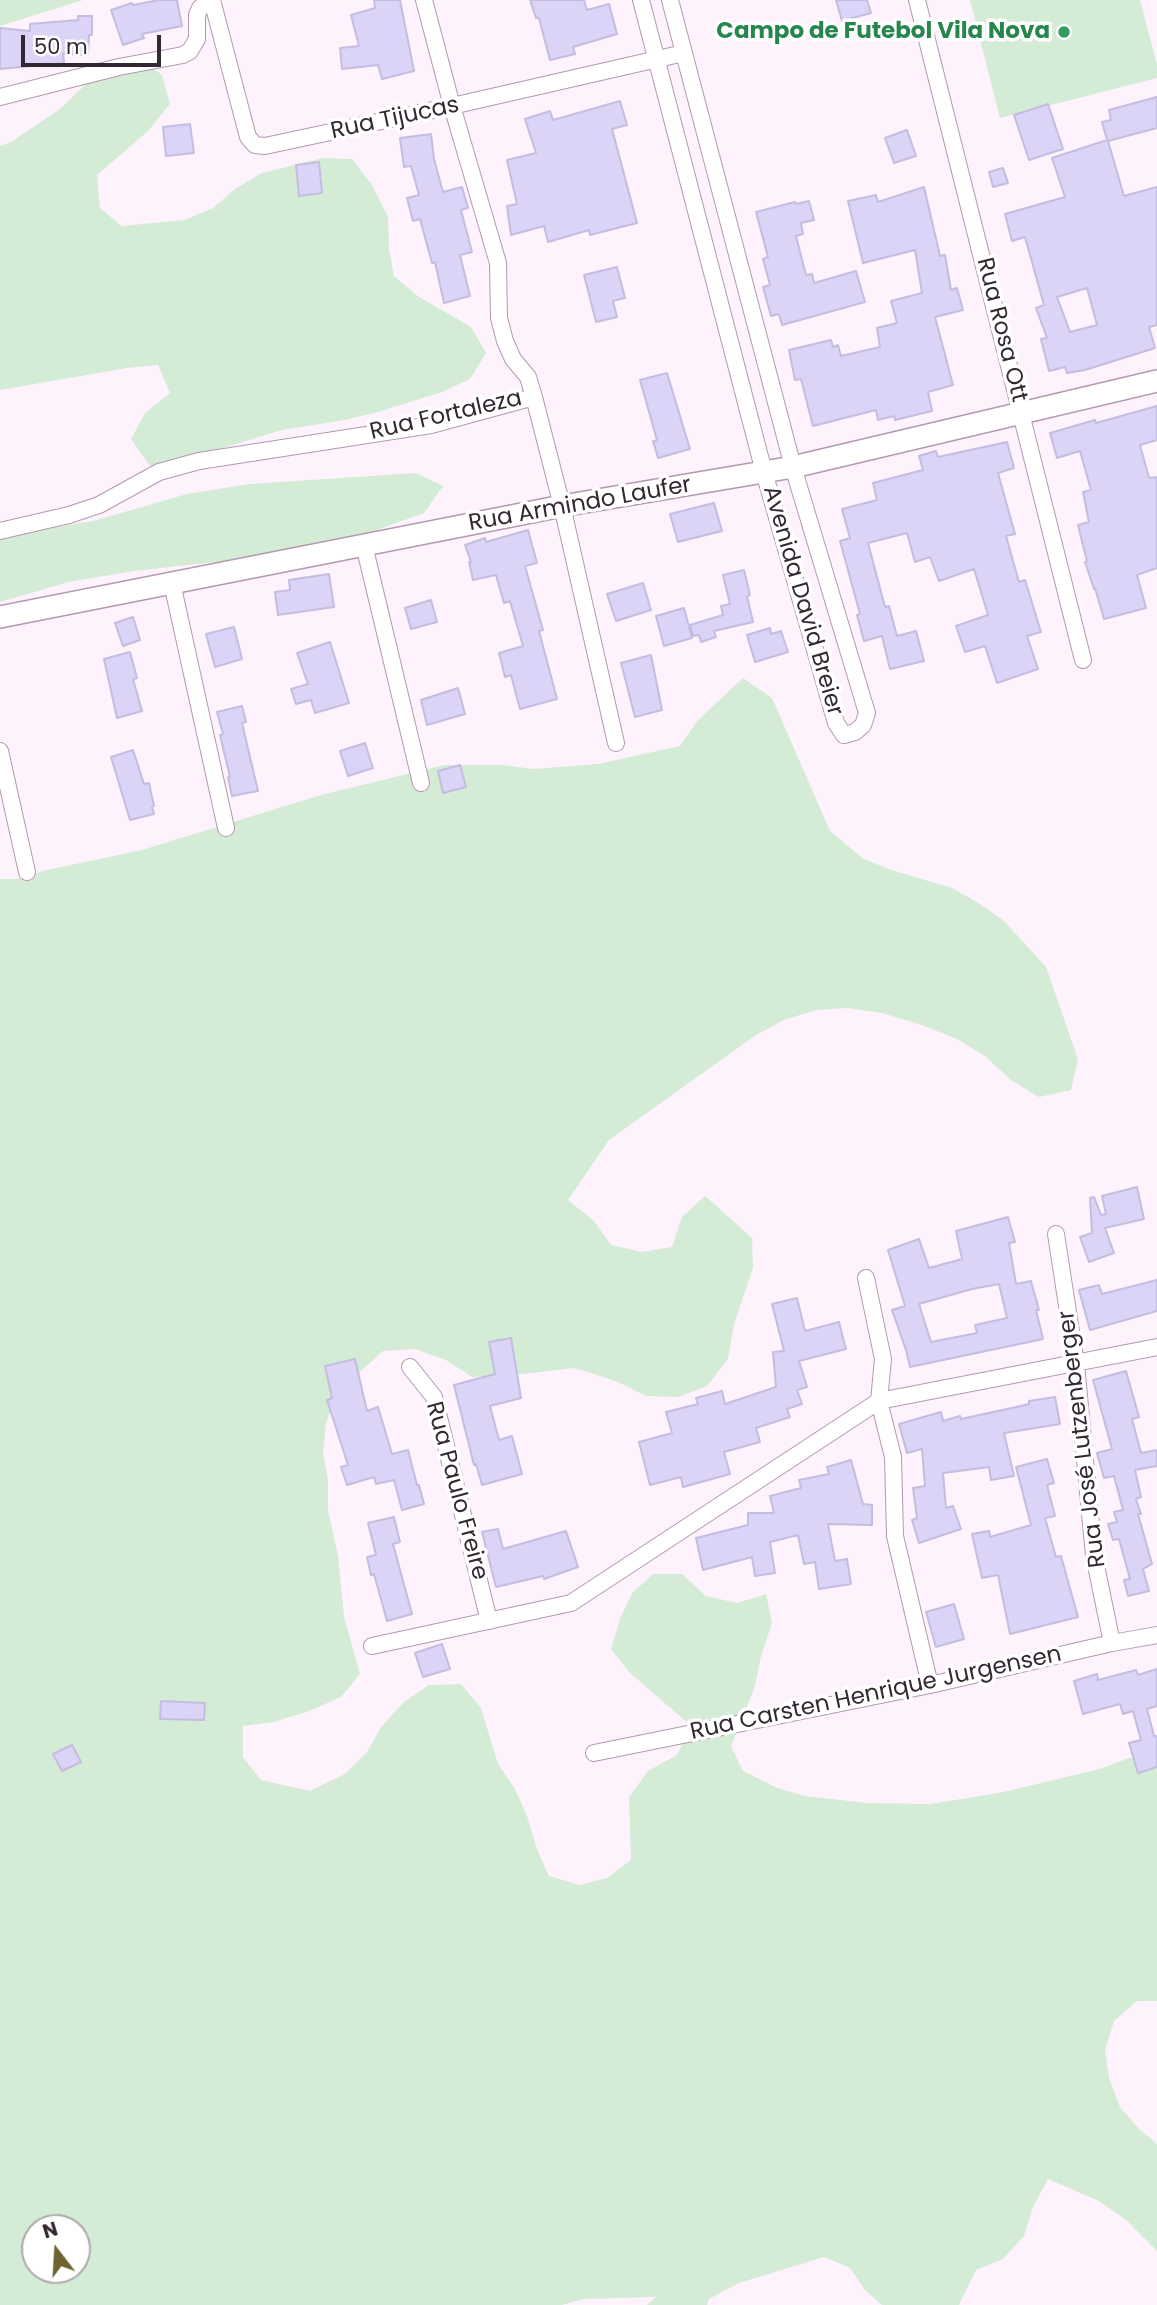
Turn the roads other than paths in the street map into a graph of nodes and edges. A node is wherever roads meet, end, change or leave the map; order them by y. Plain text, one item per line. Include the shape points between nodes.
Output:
1 (211, 0) edge
2 (424, 0) edge
3 (641, 0) edge
4 (670, 0) edge
5 (917, 0) edge
6 (684, 52) junction
7 (656, 59) junction
8 (0, 97) edge
9 (452, 106) junction
10 (1157, 381) edge
11 (534, 397) junction
12 (1022, 413) junction
13 (793, 467) junction
14 (764, 472) junction
15 (562, 506) junction
16 (0, 531) edge
17 (364, 545) junction
18 (172, 583) junction
19 (0, 617) edge
20 (1083, 660) dead end
21 (617, 743) dead end
22 (0, 751) edge
23 (421, 783) dead end
24 (226, 828) dead end
25 (27, 872) dead end
26 (1056, 1234) dead end
27 (866, 1279) dead end
28 (1157, 1347) edge
29 (1076, 1364) junction
30 (410, 1367) dead end
31 (879, 1401) junction
32 (489, 1621) junction
33 (1157, 1635) edge
34 (1112, 1643) junction
35 (372, 1646) dead end
36 (930, 1685) junction
37 (594, 1752) dead end

1 - 8 street, Rua Tijucas via 200,8 197,39 184,55
1 - 9 street, Rua Tijucas via 248,137 255,145 277,145
2 - 9 street, Rua Fortaleza
3 - 7 street, Avenida David Breier
4 - 6 street, Avenida David Breier
5 - 12 street, Rua Rosa Ott
6 - 7 street, Rua Tijucas
6 - 13 street, Avenida David Breier
7 - 9 street, Rua Tijucas
7 - 14 street, Avenida David Breier
9 - 11 street, Rua Fortaleza via 498,263 499,318 505,341 528,377
10 - 12 street, Rua Armindo Laufer
11 - 15 street
11 - 16 street, Rua Fortaleza via 431,425 199,461 159,472 99,505
12 - 13 street, Rua Armindo Laufer
12 - 20 street, Rua Rosa Ott
13 - 14 street, Rua Armindo Laufer
13 - 14 street, Avenida David Breier via 867,713 855,732 844,735 836,723
14 - 15 street, Rua Armindo Laufer
15 - 17 street, Rua Armindo Laufer
15 - 21 street
17 - 18 street, Rua Armindo Laufer
17 - 23 street
18 - 19 street, Rua Armindo Laufer
18 - 24 street
22 - 25 street
26 - 29 street, Rua José Lutzenberger
27 - 31 street via 883,1359
28 - 29 street
29 - 31 street
29 - 34 street, Rua José Lutzenberger via 1094,1556
30 - 32 street, Rua Paulo Freire via 434,1397
31 - 32 street via 571,1603
31 - 36 street via 893,1457 895,1536
32 - 35 street
33 - 34 street, Rua Carsten Henrique Jurgensen
34 - 36 street, Rua Carsten Henrique Jurgensen
36 - 37 street, Rua Carsten Henrique Jurgensen

